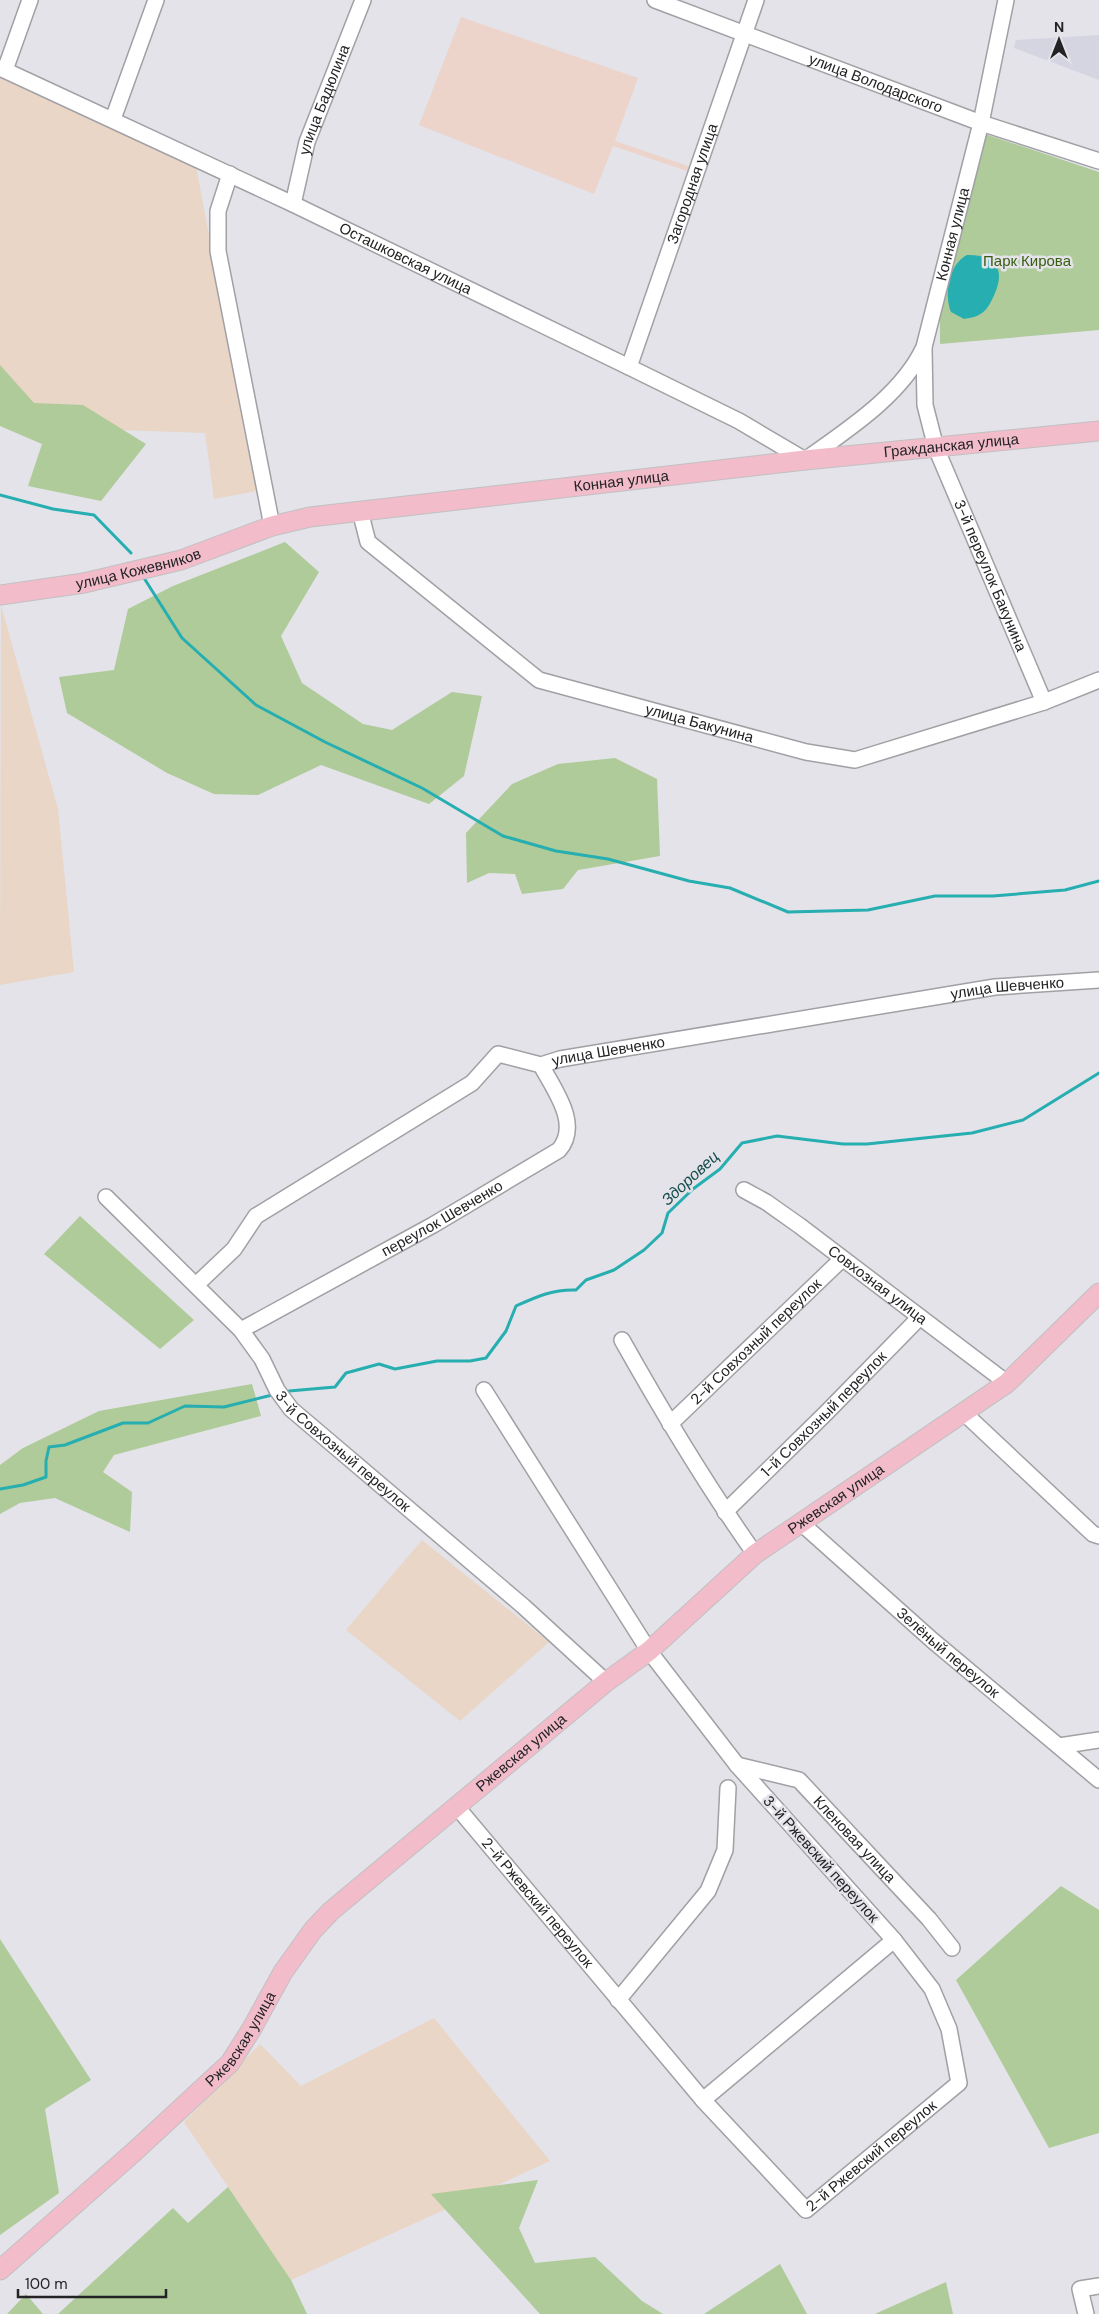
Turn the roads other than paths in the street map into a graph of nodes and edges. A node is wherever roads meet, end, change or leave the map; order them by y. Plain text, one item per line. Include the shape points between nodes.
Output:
1 (30, 0) edge
2 (156, 0) edge
3 (363, 0) edge
4 (656, 0) edge
5 (756, 0) edge
6 (1006, 0) edge
7 (745, 32) junction
8 (2, 69) edge
9 (113, 119) junction
10 (982, 123) junction
11 (1099, 161) edge
12 (230, 174) junction
13 (293, 204) junction
14 (924, 347) junction
15 (630, 367) junction
16 (894, 389) junction
17 (925, 406) junction
18 (1099, 432) edge
19 (839, 436) junction
20 (936, 448) junction
21 (848, 456) junction
22 (805, 460) junction
23 (360, 511) junction
24 (272, 526) junction
25 (0, 595) edge
26 (1099, 680) edge
27 (1044, 702) junction
28 (1099, 980) edge
29 (541, 1066) junction
30 (744, 1190) dead end
31 (106, 1197) dead end
32 (842, 1260) junction
33 (196, 1285) junction
34 (1099, 1293) edge
35 (920, 1316) junction
36 (241, 1330) junction
37 (622, 1340) dead end
38 (1007, 1383) junction
39 (484, 1390) dead end
40 (964, 1412) junction
41 (670, 1424) junction
42 (725, 1512) junction
43 (801, 1523) junction
44 (1099, 1536) edge
45 (755, 1554) junction
46 (649, 1651) junction
47 (606, 1682) junction
48 (1099, 1740) edge
49 (1059, 1746) junction
50 (737, 1765) junction
51 (1099, 1780) edge
52 (728, 1788) dead end
53 (457, 1806) junction
54 (894, 1940) junction
55 (952, 1948) dead end
56 (618, 2000) junction
57 (959, 2083) joint
58 (703, 2100) junction
59 (0, 2270) edge
60 (1099, 2286) edge
61 (1086, 2314) edge

1 - 8 street
2 - 9 street
3 - 13 street, улица Бадюлина via 307,142
4 - 7 street, улица Володарского
5 - 7 street, Загородная улица
6 - 10 street, Конная улица
7 - 10 street, улица Володарского
7 - 15 street, Загородная улица
8 - 9 street, Осташковская улица
9 - 12 street, Осташковская улица
10 - 11 street, улица Володарского
10 - 14 street, Конная улица
12 - 13 street, Осташковская улица
12 - 24 street via 218,211 218,252
13 - 15 street, Осташковская улица
14 - 16 street, Конная улица via 912,370
14 - 17 street, Конная улица
15 - 22 street, Осташковская улица via 739,422
16 - 17 street via 906,388 916,392
16 - 19 street, Конная улица
17 - 20 street, Конная улица
18 - 20 main road, Гражданская улица
19 - 21 street via 841,448
19 - 22 street, Конная улица
20 - 21 main road, Гражданская улица
20 - 27 street, 3-й переулок Бакунина
21 - 22 main road, Гражданская улица
22 - 23 main road, Конная улица
23 - 24 main road, Конная улица
23 - 27 street, улица Бакунина via 368,542 539,680 806,752 855,760
24 - 25 main road, улица Кожевников via 181,560 84,583
26 - 27 street, улица Бакунина
28 - 29 street, улица Шевченко via 995,987 560,1059
29 - 33 street, улица Шевченко via 498,1054 472,1083 256,1216 234,1249
29 - 36 street, переулок Шевченко via 566,1113 566,1142 559,1150 433,1225
30 - 32 street, Совхозная улица via 800,1226
31 - 33 street, 3-й Совхозный переулок
32 - 35 street, Совхозная улица
32 - 41 street, 2-й Совхозный переулок
33 - 36 street, 3-й Совхозный переулок
34 - 38 main road, Ржевская улица
35 - 38 street, Совхозная улица
35 - 42 street, 1-й Совхозный переулок
36 - 47 street, 3-й Совхозный переулок via 291,1409 523,1606
37 - 41 street
38 - 40 main road, Ржевская улица
39 - 46 street
40 - 43 main road, Ржевская улица
40 - 44 street via 1093,1534
41 - 42 street
42 - 45 street
43 - 45 main road, Ржевская улица
43 - 49 street, Зелёный переулок via 932,1640
45 - 46 main road, Ржевская улица
46 - 47 main road, Ржевская улица
46 - 50 street, 3-й Ржевский переулок
47 - 53 main road, Ржевская улица
48 - 49 street
49 - 51 street, Зелёный переулок
50 - 54 street, 3-й Ржевский переулок
50 - 55 street, Кленовая улица via 799,1780 929,1919
52 - 56 street via 725,1850 708,1891
53 - 56 street, 2-й Ржевский переулок
53 - 59 main road, Ржевская улица via 331,1911 313,1930 283,1972 230,2063
54 - 57 street, 3-й Ржевский переулок via 932,1989 949,2029
54 - 58 street
56 - 58 street, 2-й Ржевский переулок
57 - 58 street, 2-й Ржевский переулок via 806,2210
60 - 61 street via 1080,2289

